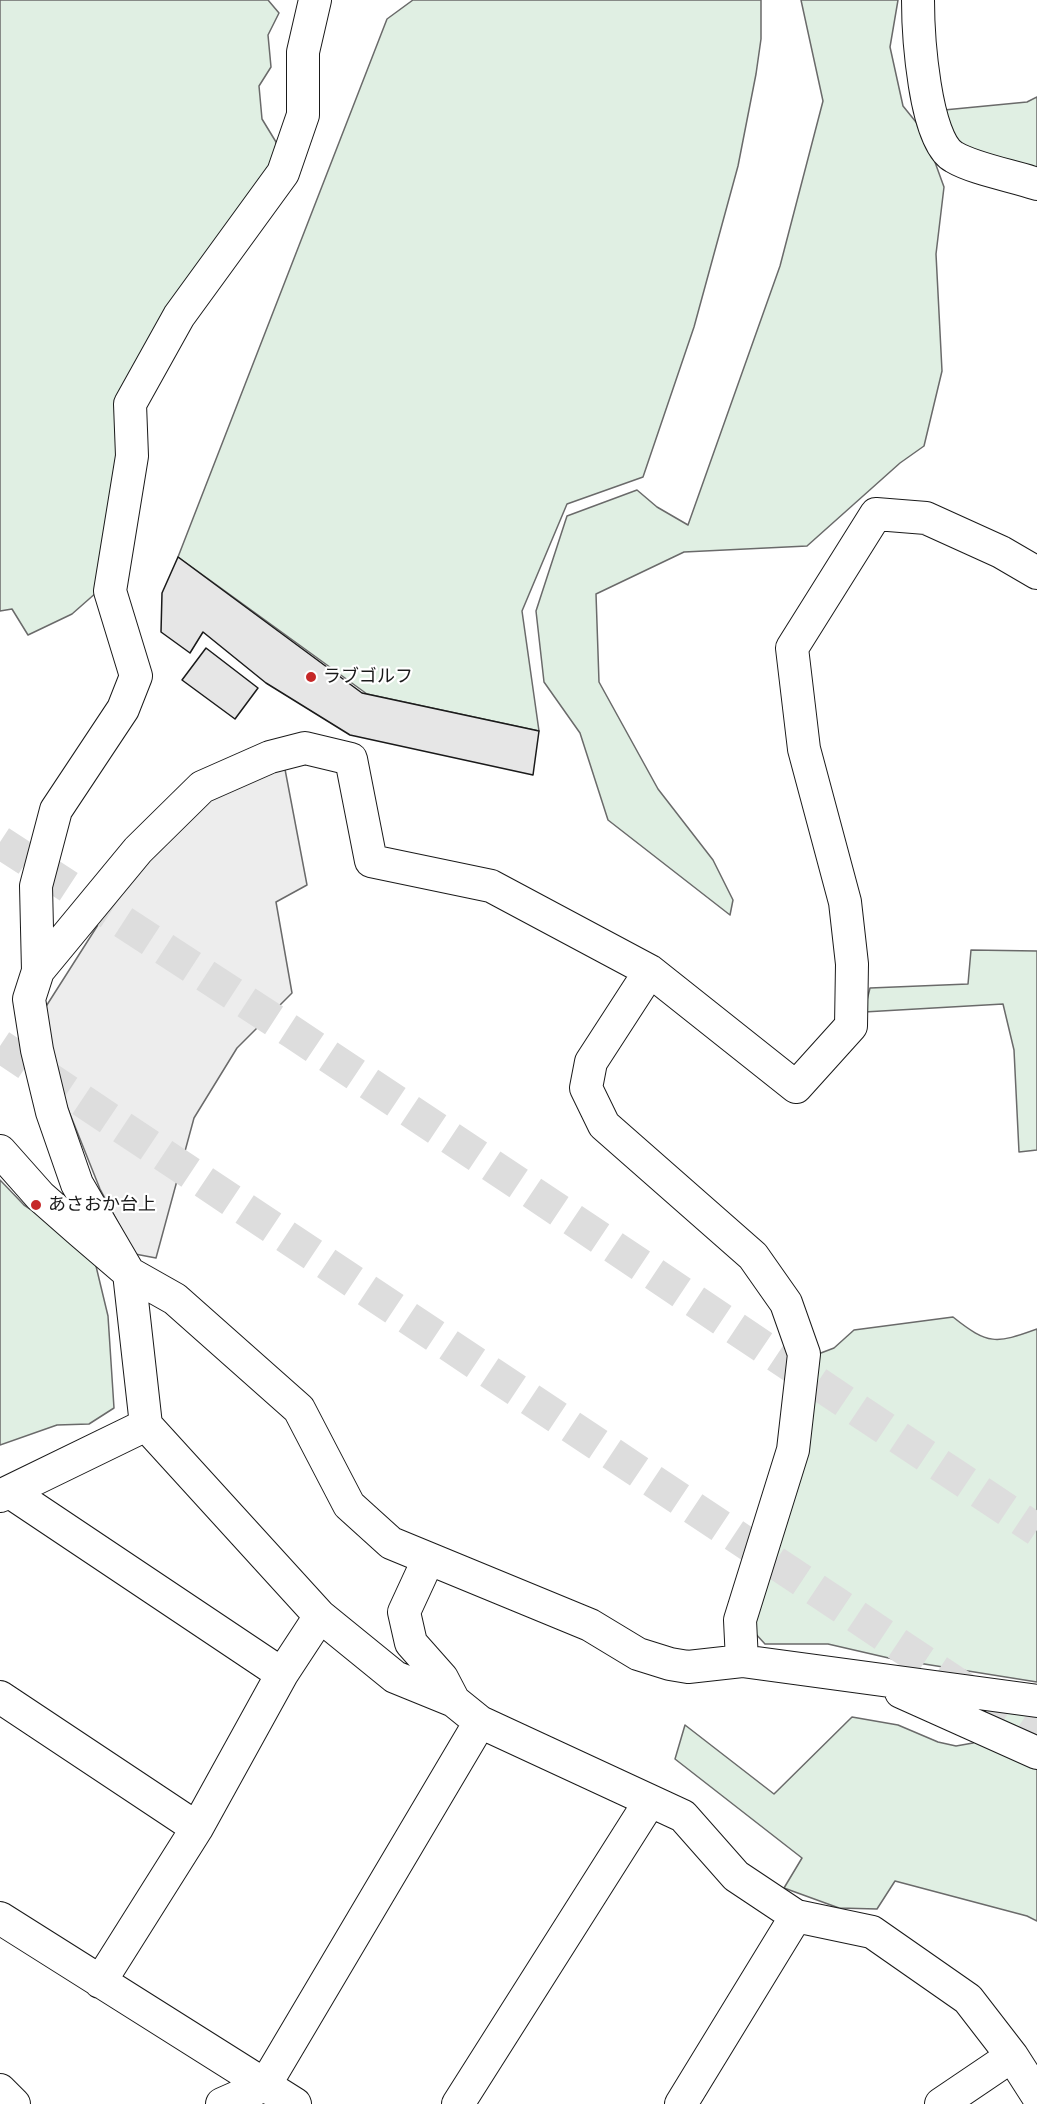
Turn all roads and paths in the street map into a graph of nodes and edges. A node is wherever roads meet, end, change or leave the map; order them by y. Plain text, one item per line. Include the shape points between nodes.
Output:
1 (315, 0) edge
2 (918, 0) edge
3 (1037, 184) edge
4 (1037, 573) edge
5 (38, 970) junction
6 (650, 971) junction
7 (0, 1151) edge
8 (129, 1274) junction
9 (147, 1425) junction
10 (5, 1494) edge
11 (428, 1560) junction
12 (320, 1616) junction
13 (742, 1661) junction
14 (282, 1674) junction
15 (867, 1677) junction
16 (0, 1697) edge
17 (454, 1701) junction
18 (1037, 1701) edge
19 (480, 1722) junction
20 (1037, 1753) edge
21 (650, 1801) junction
22 (197, 1828) junction
23 (796, 1916) junction
24 (0, 1918) edge
25 (100, 1982) junction
26 (1012, 2056) junction
27 (265, 2085) junction
28 (0, 2090) edge
29 (1037, 2095) edge
30 (14, 2104) edge
31 (222, 2104) edge
32 (295, 2104) edge
33 (458, 2104) edge
34 (681, 2104) edge
35 (941, 2104) edge

1 - 5 street via 303,52 303,115 283,173 179,316 130,404 132,456 110,591 136,676 123,709 56,810 36,886
2 - 3 street via 920,53 934,130 942,144 952,157
4 - 6 street via 926,518 876,514 792,648 804,749 845,902 852,964 851,1026 796,1087
5 - 6 street via 138,850 202,787 270,758 305,748 351,759 371,861 491,886
5 - 8 street via 29,999 52,1112 77,1184
6 - 13 street via 591,1062 586,1088 604,1125 753,1256 786,1303 804,1354 793,1450 740,1620
7 - 8 street via 40,1196
8 - 9 street
8 - 11 street via 175,1299 299,1409 349,1505 390,1544
9 - 10 street
9 - 12 street
10 - 14 street
11 - 13 street via 590,1625 638,1654 688,1667
11 - 17 street via 404,1612 411,1642 442,1677
12 - 14 street
12 - 17 street via 395,1677
13 - 15 street
14 - 22 street
15 - 18 street
15 - 20 street
16 - 22 street
17 - 19 street
19 - 21 street
19 - 27 street
21 - 23 street via 683,1816 736,1876
21 - 33 street
22 - 25 street
23 - 26 street via 872,1932 968,1999
23 - 34 street
24 - 25 street
25 - 27 street
26 - 29 street
26 - 35 street
27 - 31 street
27 - 32 street
28 - 30 street

